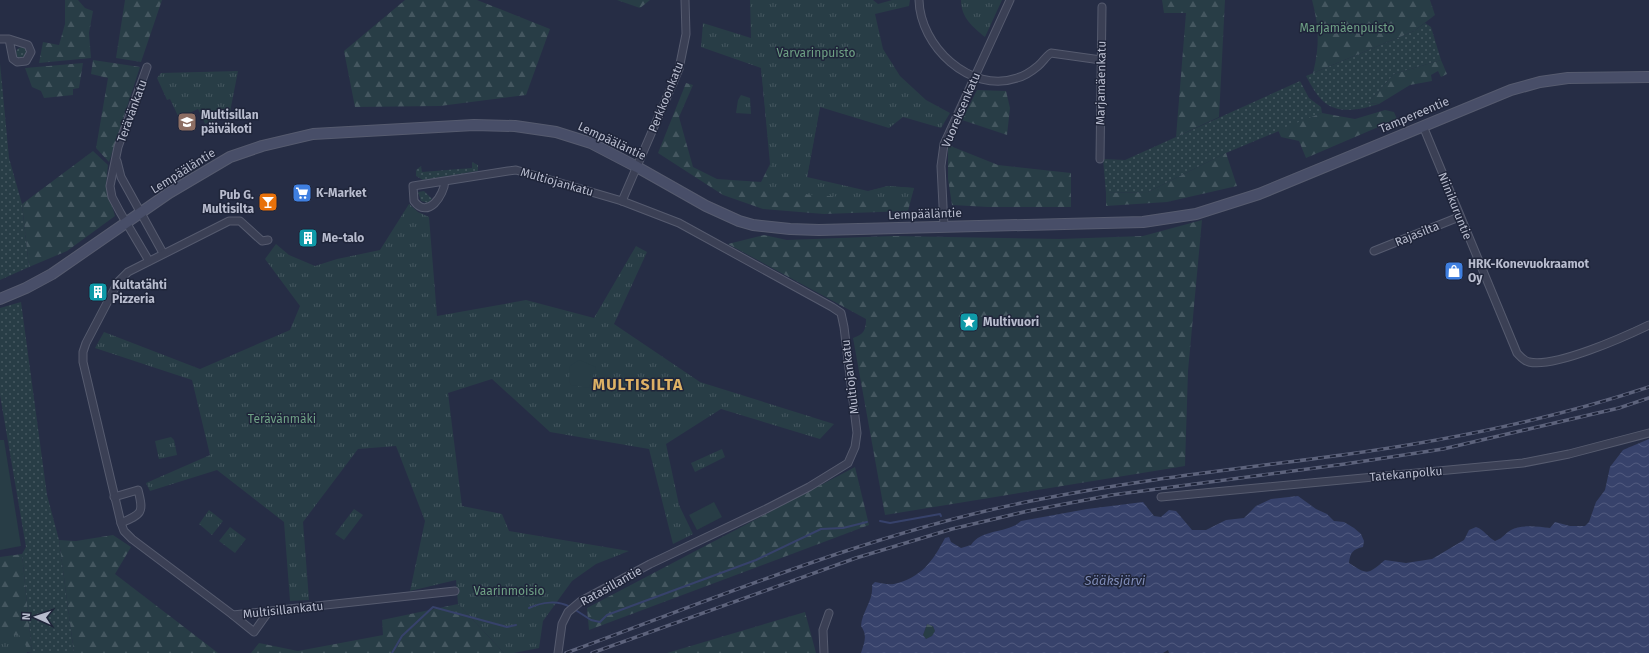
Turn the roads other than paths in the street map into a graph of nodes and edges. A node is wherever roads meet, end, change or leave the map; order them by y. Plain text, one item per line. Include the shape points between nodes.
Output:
1 (685, 0) edge
2 (919, 0) edge
3 (1010, 0) edge
4 (1102, 7) dead end
5 (0, 39) edge
6 (9, 39) dead end
7 (1101, 60) junction
8 (147, 67) dead end
9 (975, 76) junction
10 (1649, 77) edge
11 (1422, 126) junction
12 (116, 155) junction
13 (1100, 159) dead end
14 (637, 167) junction
15 (445, 181) junction
16 (622, 201) junction
17 (142, 213) junction
18 (1196, 214) joint
19 (1459, 217) junction
20 (127, 223) junction
21 (944, 226) junction
22 (268, 240) dead end
23 (1374, 251) dead end
24 (163, 253) junction
25 (149, 261) junction
26 (0, 299) edge
27 (1649, 326) edge
28 (1649, 434) edge
29 (114, 496) junction
30 (1161, 497) dead end
31 (121, 523) junction
32 (650, 564) joint
33 (455, 591) dead end
34 (269, 611) junction
35 (829, 613) dead end
36 (233, 615) junction
37 (558, 653) edge
38 (824, 653) edge

1 - 14 street, Perkkoonkatu via 686,34 679,69
2 - 9 street via 922,21 933,44 954,64
3 - 9 street, Vuoreksenkatu
4 - 7 street, Marjamäenkatu
5 - 6 street
7 - 9 street via 1051,54 1032,71 1017,78 999,81
7 - 13 street, Marjamäenkatu
8 - 12 street, Terävänkatu
9 - 21 street, Vuoreksenkatu via 943,150 941,178
10 - 11 main road, Tampereentie via 1584,77 1540,82 1490,98
11 - 18 main road, Tampereentie via 1258,194
11 - 19 street, Niinikuruntie
12 - 17 street, Terävänkatu via 121,178
12 - 20 street, Terävänkatu via 110,186 112,197
14 - 16 street
14 - 17 main road, Lempääläntie via 591,143 536,128 474,125 314,134 262,146 230,157 169,193
14 - 21 main road, Lempääläntie via 706,206 753,225 818,230
15 - 15 street, Multiojankatu via 413,186 416,204 424,208 432,206 442,193
15 - 16 street, Multiojankatu via 516,170
16 - 32 street, Multiojankatu via 679,223 823,301 840,313 851,375 857,433 856,447 848,463 766,509
17 - 20 main road, Lempääläntie
17 - 24 street
18 - 21 main road, Lempääläntie via 1122,223
19 - 23 street, Rajasilta
19 - 27 street, Niinikuruntie via 1517,353 1527,362 1537,363 1578,354
20 - 25 street
20 - 26 main road, Lempääläntie via 52,274
22 - 24 street, Multisillankatu via 262,241 236,220
24 - 25 street, Multisillankatu
25 - 29 street, Multisillankatu via 128,272 118,282 83,352 83,362
28 - 30 street, Tatekanpolku via 1523,463
29 - 31 street, Multisillankatu
29 - 31 street via 138,490 142,504 142,510 138,515
31 - 36 street, Multisillankatu via 132,540
32 - 37 street, Ratasillantie via 572,608 562,624
33 - 34 street, Multisillankatu
34 - 36 street, Multisillankatu
34 - 36 street via 254,632
35 - 38 street via 824,630

